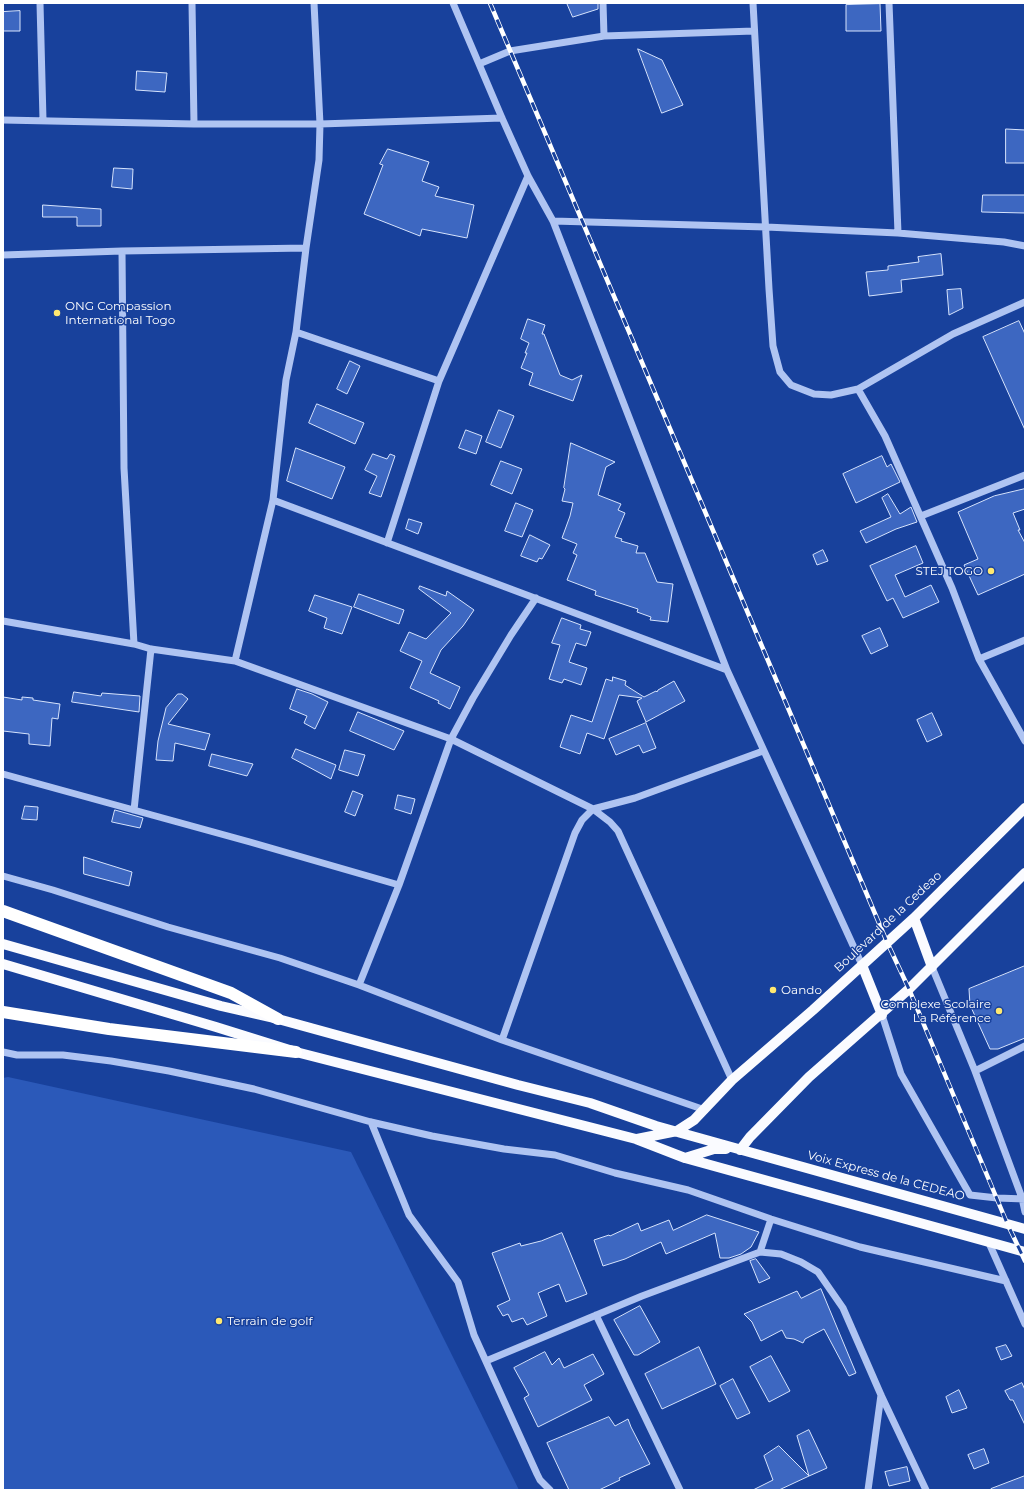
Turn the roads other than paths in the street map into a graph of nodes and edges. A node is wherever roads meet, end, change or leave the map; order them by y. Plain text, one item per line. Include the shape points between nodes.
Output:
1 (40, 3) edge
2 (192, 3) edge
3 (314, 3) edge
4 (454, 3) edge
5 (603, 3) edge
6 (753, 3) edge
7 (889, 3) edge
8 (754, 31) junction
9 (604, 36) junction
10 (479, 64) junction
11 (502, 118) junction
12 (3, 120) edge
13 (43, 120) junction
14 (194, 124) junction
15 (320, 124) junction
16 (528, 176) junction
17 (553, 221) junction
18 (766, 227) junction
19 (898, 233) junction
20 (1025, 246) edge
21 (306, 248) junction
22 (122, 251) junction
23 (3, 255) edge
24 (1025, 302) edge
25 (296, 332) junction
26 (439, 381) junction
27 (858, 389) junction
28 (1025, 475) edge
29 (273, 500) junction
30 (921, 516) junction
31 (387, 544) junction
32 (536, 598) junction
33 (3, 621) edge
34 (1025, 640) edge
35 (134, 644) junction
36 (151, 649) junction
37 (980, 658) junction
38 (236, 661) junction
39 (727, 670) junction
40 (451, 739) junction
41 (1025, 741) edge
42 (763, 751) junction
43 (3, 774) edge
44 (1025, 808) edge
45 (593, 809) junction
46 (134, 810) junction
47 (1025, 873) edge
48 (3, 876) edge
49 (399, 885) junction
50 (3, 911) edge
51 (914, 918) junction
52 (3, 944) edge
53 (3, 964) edge
54 (862, 965) junction
55 (932, 967) junction
56 (359, 985) junction
57 (3, 1012) edge
58 (882, 1015) junction
59 (278, 1019) junction
60 (502, 1040) junction
61 (1025, 1046) edge
62 (3, 1052) edge
63 (296, 1052) junction
64 (975, 1071) junction
65 (732, 1080) junction
66 (705, 1110) junction
67 (371, 1122) junction
68 (677, 1132) junction
69 (636, 1139) junction
70 (740, 1150) junction
71 (685, 1158) junction
72 (1024, 1198) edge
73 (1025, 1212) edge
74 (771, 1219) junction
75 (1025, 1228) edge
76 (989, 1243) junction
77 (760, 1252) junction
78 (1025, 1252) edge
79 (1006, 1281) junction
80 (596, 1315) junction
81 (1025, 1324) edge
82 (486, 1361) junction
83 (881, 1395) junction
84 (550, 1490) edge
85 (680, 1490) edge
86 (868, 1490) edge
87 (926, 1490) edge

1 - 13 street
2 - 14 street
3 - 15 street
4 - 10 street
5 - 9 street
6 - 8 street
7 - 19 street
8 - 9 street
8 - 18 street
9 - 10 street via 510,51
10 - 11 street
11 - 15 street
11 - 16 street
12 - 13 street
13 - 14 street
14 - 15 street
15 - 21 street via 319,160
16 - 17 street
16 - 26 street
17 - 18 street
17 - 39 street
18 - 19 street
18 - 27 street via 773,346 780,372 791,385 814,394 831,395
19 - 20 street
21 - 22 street
21 - 25 street
22 - 23 street
22 - 35 street via 124,468
24 - 27 street via 953,334
25 - 26 street
25 - 29 street via 286,380
26 - 31 street
27 - 30 street via 885,436
28 - 30 street
29 - 31 street
29 - 38 street
30 - 37 street
31 - 32 street
32 - 39 street
32 - 40 street via 473,698
33 - 35 street
34 - 37 street
35 - 36 street
36 - 38 street
36 - 46 street
37 - 41 street
38 - 40 street
39 - 42 street
40 - 45 street
40 - 49 street
42 - 45 street via 635,798
42 - 54 street
43 - 46 street
44 - 51 main road, Boulevard de la Cedeao
45 - 60 street via 582,820 575,833
45 - 65 street via 618,831
46 - 49 street
47 - 55 main road
48 - 56 street via 168,927 280,958
49 - 56 street
50 - 59 highway via 231,993
51 - 54 main road, Boulevard de la Cedeao
51 - 55 main road
52 - 59 main road via 221,1006
53 - 63 main road
54 - 58 main road
54 - 65 main road, Boulevard de la Cedeao
55 - 58 main road
55 - 64 street
56 - 60 street
57 - 63 highway via 109,1029
58 - 70 main road via 809,1077
58 - 72 street via 901,1074 970,1195
59 - 68 main road via 590,1103
60 - 66 street
61 - 64 street
62 - 67 street via 17,1056 63,1056 111,1061 169,1071 254,1089
63 - 69 main road
64 - 72 street
65 - 66 main road, Boulevard de la Cedeao
66 - 68 main road, Boulevard de la Cedeao
67 - 74 street via 504,1149 555,1155 615,1173 688,1190
67 - 82 street via 409,1215 458,1282 474,1336
68 - 69 main road
68 - 70 main road
69 - 71 main road
70 - 71 main road via 714,1149
70 - 75 main road, Voix Express de la CEDEAO
71 - 76 main road
72 - 73 street
74 - 77 street
74 - 79 street via 860,1246
76 - 78 main road
76 - 79 street
77 - 80 street
77 - 83 street via 781,1254 818,1272 843,1308
79 - 81 street
80 - 82 street
80 - 85 street
82 - 84 street via 537,1474
83 - 86 street
83 - 87 street

